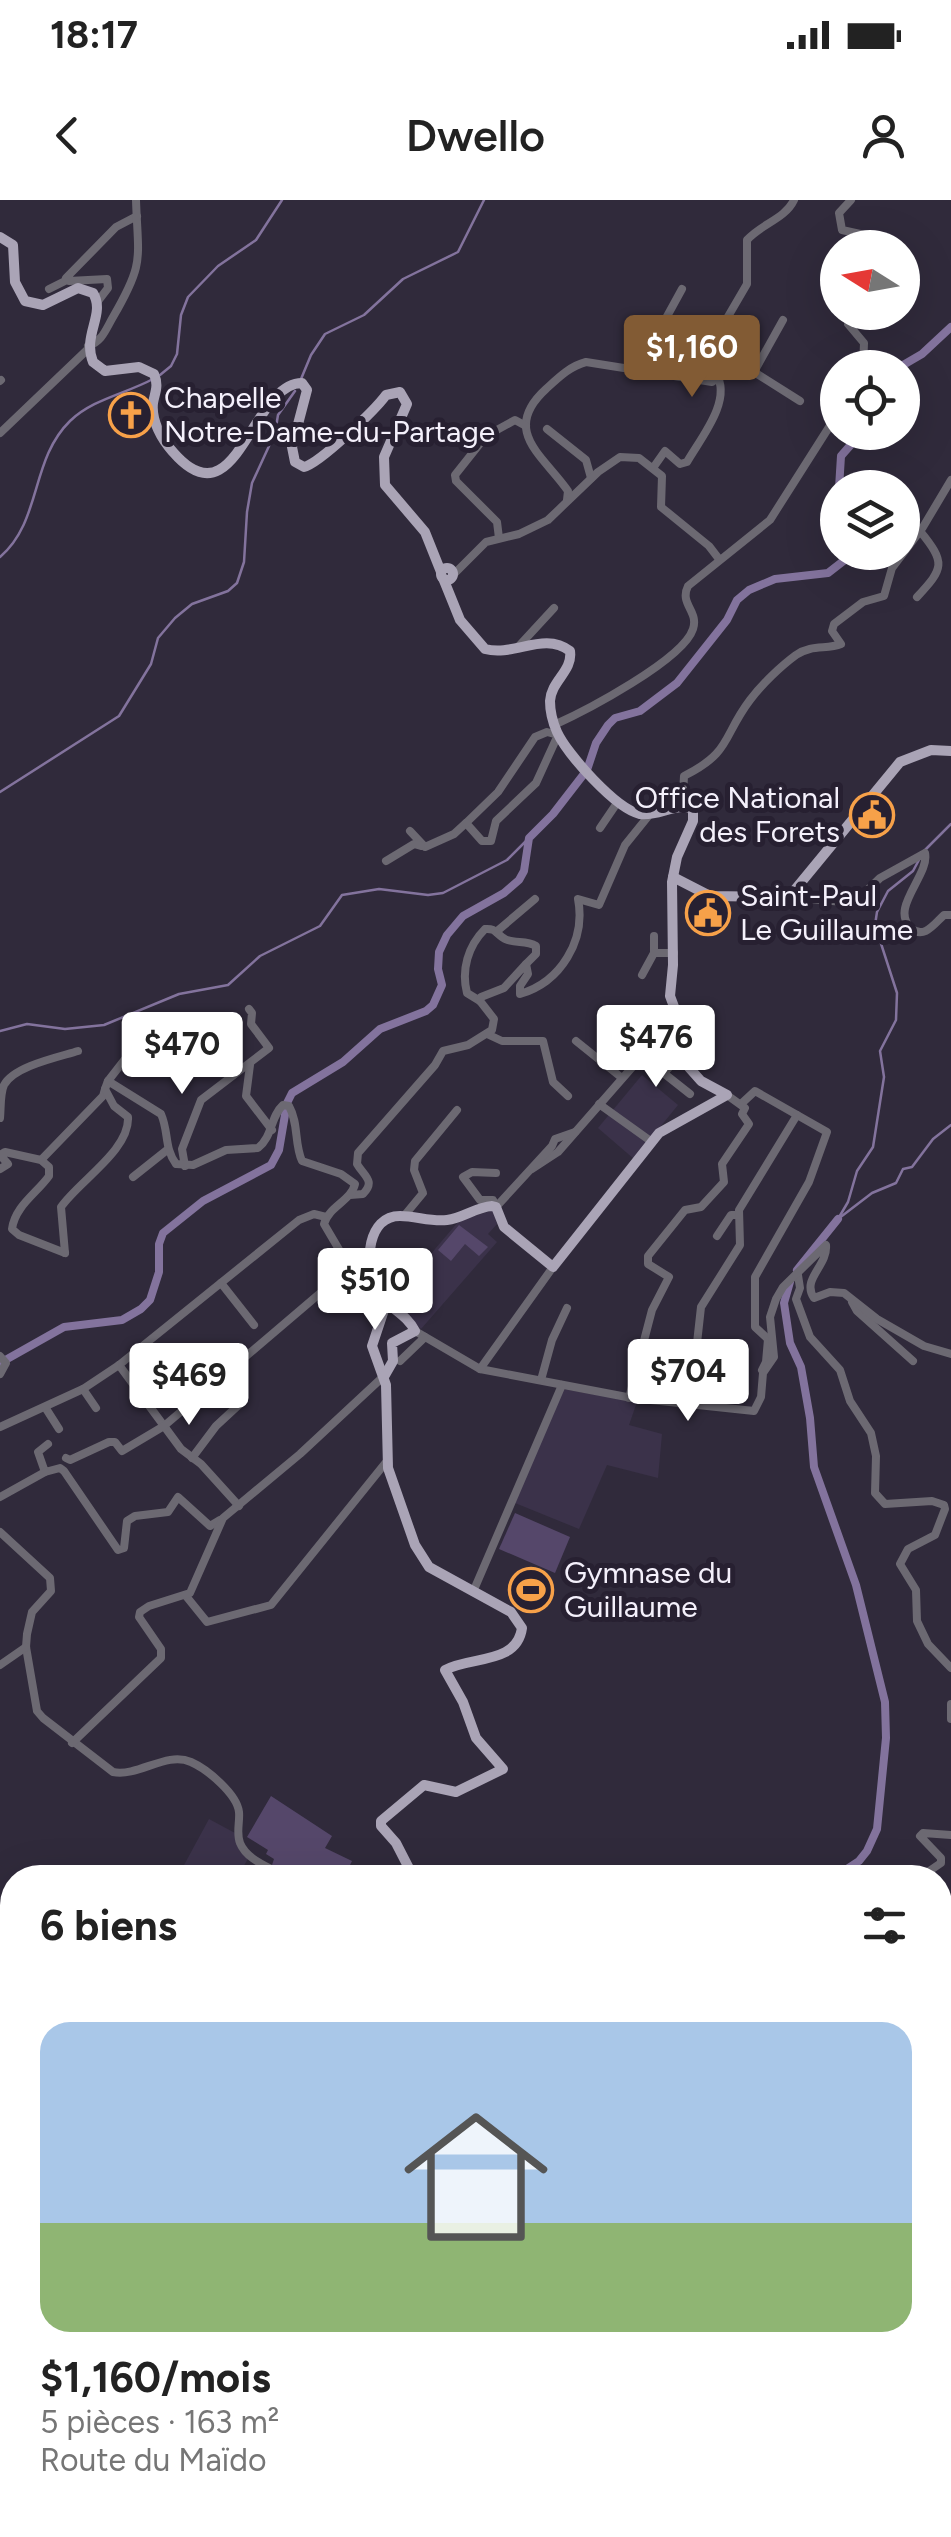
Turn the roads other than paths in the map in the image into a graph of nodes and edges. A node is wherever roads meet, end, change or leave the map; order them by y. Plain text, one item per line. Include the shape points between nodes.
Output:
1 (136, 200) edge
2 (794, 200) edge
3 (851, 200) edge
4 (136, 216) junction
5 (842, 230) edge
6 (0, 237) edge
7 (65, 280) junction
8 (49, 288) dead end
9 (682, 290) dead end
10 (98, 301) junction
11 (784, 320) dead end
12 (717, 345) junction
13 (88, 348) junction
14 (638, 371) junction
15 (754, 372) junction
16 (716, 374) junction
17 (800, 401) dead end
18 (526, 426) junction
19 (547, 429) dead end
20 (0, 433) edge
21 (820, 441) edge
22 (653, 468) junction
23 (591, 478) junction
24 (951, 480) edge
25 (567, 500) junction
26 (920, 531) joint
27 (499, 538) junction
28 (719, 559) junction
29 (891, 570) edge
30 (447, 573) junction
31 (917, 597) dead end
32 (554, 608) dead end
33 (515, 650) junction
34 (556, 730) junction
35 (951, 751) edge
36 (617, 802) junction
37 (651, 814) junction
38 (466, 823) junction
39 (600, 828) dead end
40 (410, 831) dead end
41 (421, 846) junction
42 (386, 861) dead end
43 (672, 877) junction
44 (788, 898) junction
45 (536, 899) dead end
46 (951, 916) edge
47 (496, 932) junction
48 (654, 936) dead end
49 (654, 953) junction
50 (674, 953) junction
51 (526, 964) junction
52 (642, 974) dead end
53 (480, 1002) junction
54 (249, 1009) dead end
55 (681, 1031) junction
56 (488, 1034) junction
57 (576, 1041) dead end
58 (78, 1051) dead end
59 (642, 1056) junction
60 (683, 1060) junction
61 (168, 1065) dead end
62 (250, 1065) junction
63 (664, 1073) junction
64 (622, 1078) junction
65 (107, 1085) junction
66 (690, 1094) dead end
67 (727, 1095) junction
68 (568, 1096) dead end
69 (600, 1104) junction
70 (741, 1104) junction
71 (457, 1110) dead end
72 (797, 1115) junction
73 (0, 1118) edge
74 (272, 1130) junction
75 (652, 1142) junction
76 (166, 1150) junction
77 (0, 1155) edge
78 (41, 1160) junction
79 (185, 1166) junction
80 (0, 1169) edge
81 (496, 1173) dead end
82 (133, 1177) dead end
83 (350, 1195) junction
84 (496, 1207) junction
85 (738, 1214) junction
86 (404, 1216) junction
87 (326, 1217) junction
88 (717, 1236) dead end
89 (352, 1266) junction
90 (553, 1266) junction
91 (708, 1270) dead end
92 (796, 1276) junction
93 (720, 1277) junction
94 (220, 1284) junction
95 (374, 1285) junction
96 (852, 1298) junction
97 (386, 1304) junction
98 (567, 1308) dead end
99 (254, 1325) dead end
100 (420, 1334) junction
101 (680, 1343) dead end
102 (697, 1346) junction
103 (143, 1347) junction
104 (951, 1354) edge
105 (0, 1356) edge
106 (912, 1360) dead end
107 (400, 1361) dead end
108 (119, 1364) junction
109 (158, 1367) dead end
110 (480, 1369) junction
111 (0, 1374) edge
112 (385, 1375) junction
113 (540, 1380) junction
114 (760, 1380) junction
115 (562, 1385) junction
116 (83, 1389) junction
117 (633, 1398) junction
118 (242, 1402) dead end
119 (690, 1406) junction
120 (45, 1407) junction
121 (96, 1408) dead end
122 (164, 1426) junction
123 (0, 1427) edge
124 (59, 1428) dead end
125 (48, 1444) dead end
126 (66, 1458) dead end
127 (192, 1458) junction
128 (388, 1461) junction
129 (45, 1472) junction
130 (0, 1498) edge
131 (239, 1506) junction
132 (223, 1518) junction
133 (0, 1532) edge
134 (474, 1592) junction
135 (186, 1596) junction
136 (26, 1648) junction
137 (0, 1664) edge
138 (951, 1668) edge
139 (951, 1704) edge
140 (951, 1718) edge
141 (72, 1743) junction
142 (951, 1835) edge
143 (265, 1865) edge
144 (407, 1865) edge
145 (938, 1865) edge

1 - 4 street
2 - 12 street via 747,240 747,284
3 - 5 street via 839,213
4 - 7 street via 116,227
4 - 13 street via 135,280 104,334
6 - 10 main road via 13,245 15,282 26,301 43,305 78,288
7 - 8 street
7 - 10 street via 107,279
9 - 14 street
10 - 13 main road
11 - 15 street
12 - 15 street
12 - 16 street
13 - 20 street
13 - 30 main road via 101,370 139,367 156,380 153,410 167,445 183,462 210,472 232,462 256,420 292,383 306,390 292,447 295,462 304,467 386,395 400,392 408,404 384,457 385,485 425,532
14 - 16 street via 708,383
14 - 18 street via 575,365 535,400
15 - 17 street
16 - 22 street via 720,400 686,462 665,450
18 - 25 street via 534,452 563,484
18 - 27 street via 516,420 486,436 455,475 497,522
19 - 23 street via 586,460
21 - 28 street via 770,520
22 - 23 street via 639,458 620,457
22 - 28 street via 663,480 661,507
23 - 25 street
24 - 26 street
25 - 27 street via 532,529
26 - 31 street via 940,565
27 - 30 street
28 - 34 street via 684,595 695,619 680,647
29 - 37 street via 884,596 862,602 834,624 841,644 808,648 784,666 750,700 719,752 684,776 683,794 660,802
30 - 33 main road via 460,620 478,644 494,652
32 - 33 street
33 - 34 main road via 549,642 570,652 570,664 551,692
34 - 36 main road
34 - 38 street via 535,737 498,792
34 - 38 street via 536,783 496,821 491,841 482,842
35 - 44 main road via 900,762
36 - 37 main road
36 - 39 street
37 - 43 main road via 693,809
37 - 51 street via 625,846 599,905 578,899 582,922 562,966 520,994
38 - 41 street
40 - 41 street
41 - 42 street
43 - 44 main road via 710,896
43 - 50 main road
44 - 46 street via 854,903 880,878 925,853 905,920 918,932
45 - 47 street
47 - 51 street via 536,946
47 - 53 street via 485,929 469,950 465,987
48 - 49 street
49 - 50 street
49 - 52 street
50 - 55 main road via 670,996
51 - 53 street via 511,983
53 - 56 street via 494,1019
54 - 62 street via 251,1024 269,1048
55 - 59 street via 633,1012 620,1032
55 - 60 main road
56 - 68 street via 543,1041 553,1082
56 - 83 street via 443,1051 358,1153 370,1186
57 - 64 street
58 - 73 street via 10,1078 1,1092
59 - 63 street
59 - 64 street
60 - 63 street
60 - 67 main road
61 - 65 street via 191,1046 186,1030 136,1045
62 - 74 street via 246,1096
62 - 79 street via 201,1100 182,1149
63 - 66 street
64 - 69 street
65 - 76 street via 161,1114
65 - 78 street
65 - 78 street via 114,1106 128,1117 126,1134 61,1208 66,1253 12,1229 49,1176
67 - 70 street
67 - 75 main road
69 - 75 street
69 - 84 street via 575,1132 555,1139
70 - 72 street via 756,1090
70 - 117 street via 749,1124 722,1164 724,1182 701,1207 685,1210 648,1256 648,1264 669,1277 652,1310
71 - 86 street via 415,1160 423,1193
72 - 85 street
72 - 114 street via 826,1132 809,1182 754,1281 755,1327 768,1339
74 - 79 street via 258,1148 226,1150
74 - 83 street via 280,1106 292,1108 302,1161 352,1180
75 - 90 main road
76 - 79 street
76 - 82 street
77 - 78 street
77 - 80 street via 8,1164
81 - 84 street via 463,1177 480,1200 493,1200
83 - 87 street
84 - 86 main road via 449,1220
84 - 90 main road via 504,1227
85 - 88 street
85 - 93 street via 740,1244
86 - 95 main road via 374,1232
87 - 89 street via 325,1227
87 - 94 street via 300,1220
89 - 95 street
89 - 122 street
90 - 110 street
91 - 93 street
92 - 96 street via 826,1246 811,1295 835,1291
92 - 114 street via 782,1287 770,1317 774,1357
92 - 138 street via 796,1300 810,1337 840,1370 872,1434 879,1500 932,1502 946,1509 935,1535 908,1549 900,1564 916,1590 917,1621 928,1644
93 - 102 street via 698,1316
94 - 99 street
94 - 103 street
95 - 97 main road
96 - 104 street via 912,1339
96 - 106 street via 857,1311
97 - 100 main road
97 - 112 main road via 372,1346
98 - 113 street
100 - 107 street
100 - 110 street
100 - 112 main road via 392,1343
101 - 102 street
102 - 119 street
103 - 108 street
103 - 109 street
105 - 111 street via 6,1363
108 - 116 street
108 - 122 street
110 - 113 street
112 - 128 main road
112 - 131 street
113 - 115 street
114 - 119 street via 754,1412
115 - 117 street
115 - 134 street
116 - 120 street
116 - 121 street
117 - 119 street
118 - 127 street
120 - 123 street
120 - 124 street
122 - 126 street via 122,1451 111,1442
122 - 127 street
125 - 129 street via 38,1452
127 - 131 street
128 - 134 main road via 423,1560
128 - 135 street via 272,1605 206,1622
129 - 130 street
129 - 132 street via 64,1471 118,1550 124,1548 128,1521 168,1512 178,1497 210,1526
131 - 132 street
132 - 135 street
133 - 136 street via 50,1578 51,1591 29,1618
134 - 144 main road via 511,1612 521,1635 503,1654 445,1673 476,1738 503,1769 456,1792 424,1785 380,1820
135 - 141 street via 140,1612 161,1658
136 - 137 street
136 - 141 street via 38,1711
139 - 140 street
141 - 143 street via 118,1773 192,1762 233,1796 243,1848
142 - 145 street via 920,1836 941,1858

